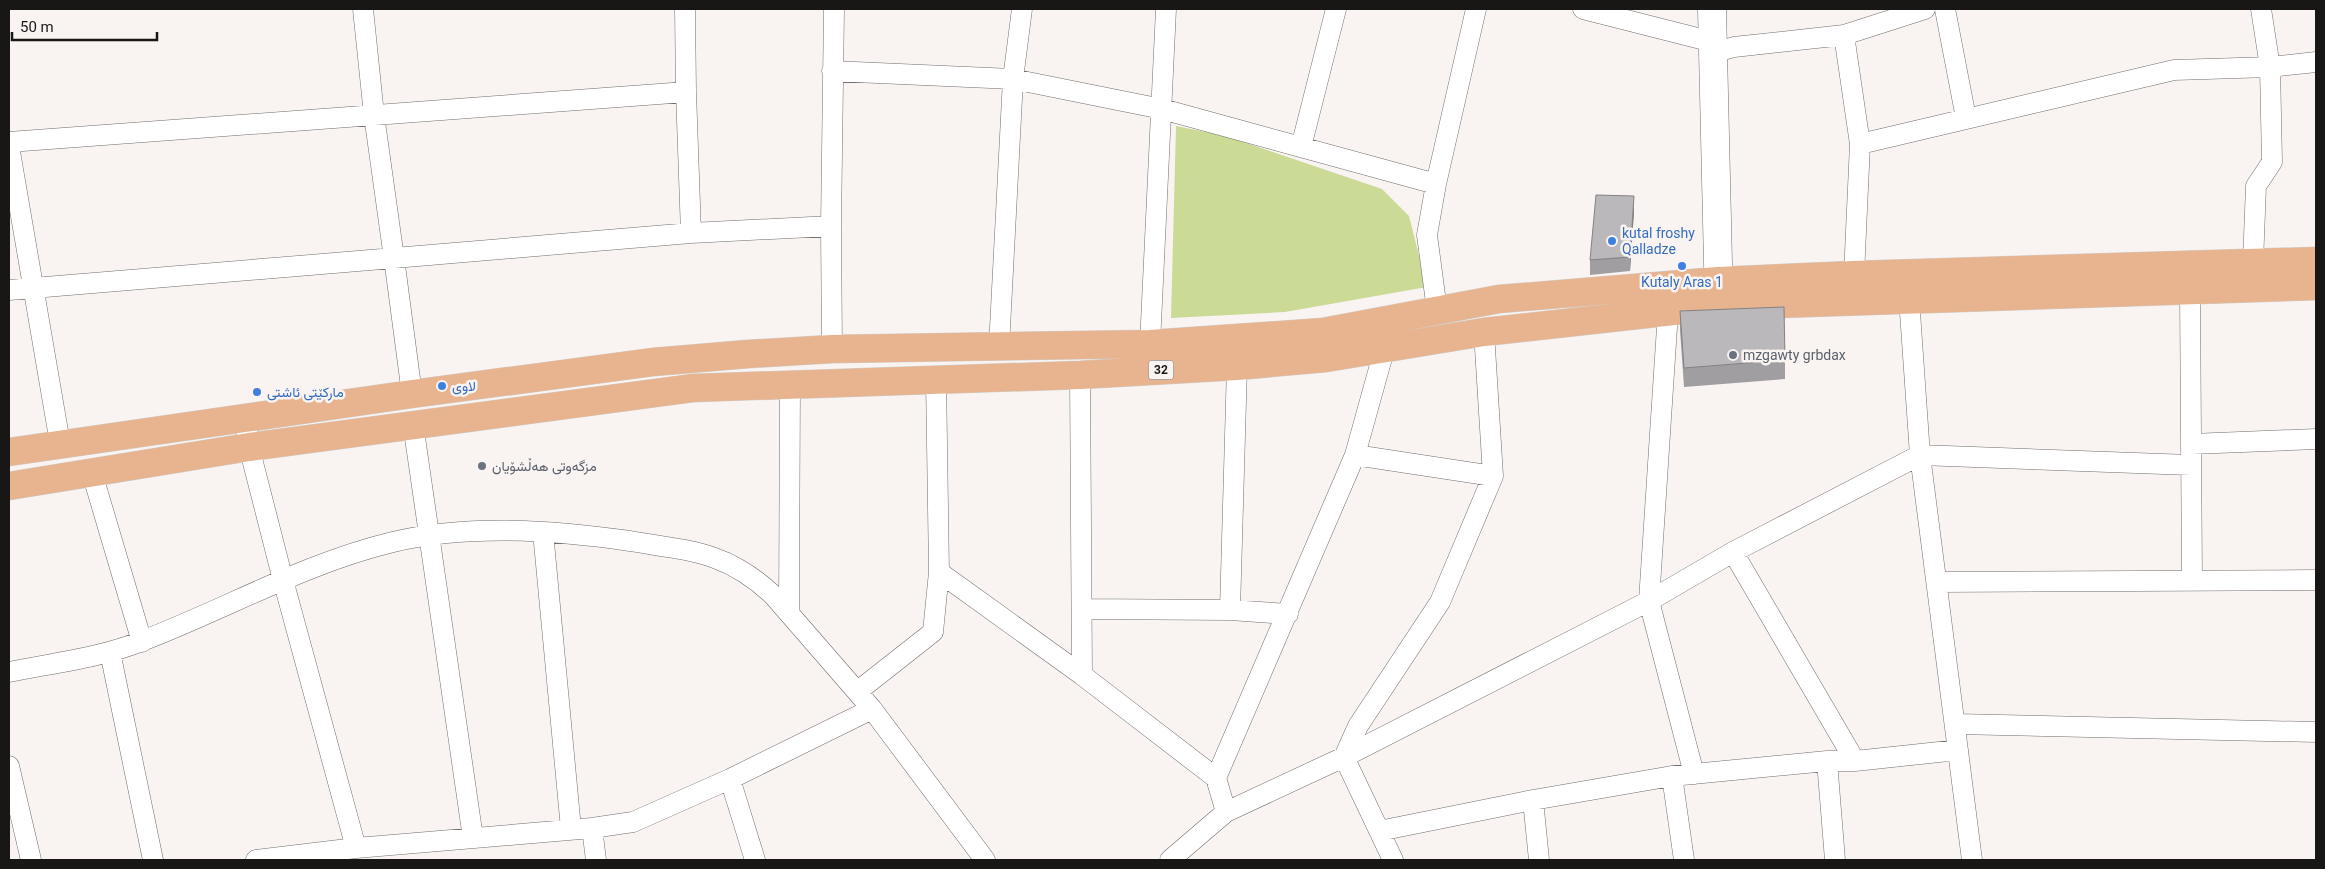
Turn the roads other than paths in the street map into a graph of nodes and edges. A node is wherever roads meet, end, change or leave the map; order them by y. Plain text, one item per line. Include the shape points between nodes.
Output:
1 (363, 9) edge
2 (685, 9) edge
3 (834, 9) edge
4 (1022, 9) edge
5 (1166, 9) edge
6 (1336, 9) edge
7 (1476, 9) edge
8 (1583, 9) edge
9 (1712, 9) edge
10 (1925, 9) edge
11 (1945, 9) edge
12 (2261, 9) edge
13 (1844, 35) junction
14 (1713, 47) junction
15 (2316, 62) edge
16 (2270, 67) junction
17 (832, 71) junction
18 (1013, 79) junction
19 (686, 92) junction
20 (1162, 109) junction
21 (374, 115) junction
22 (1966, 118) junction
23 (9, 142) edge
24 (1860, 144) junction
25 (9, 146) edge
26 (1301, 147) junction
27 (1436, 184) junction
28 (831, 226) junction
29 (691, 233) junction
30 (394, 258) junction
31 (2316, 261) edge
32 (2253, 263) junction
33 (1854, 274) junction
34 (2316, 286) edge
35 (33, 288) junction
36 (9, 290) edge
37 (2190, 292) junction
38 (1719, 293) junction
39 (1909, 298) junction
40 (1437, 310) junction
41 (1668, 312) junction
42 (1484, 332) junction
43 (1150, 344) junction
44 (999, 347) junction
45 (1385, 348) junction
46 (832, 349) junction
47 (1237, 366) junction
48 (1080, 375) junction
49 (936, 379) junction
50 (790, 383) junction
51 (412, 394) junction
52 (245, 418) junction
53 (413, 424) junction
54 (2316, 439) edge
55 (60, 443) junction
56 (2191, 444) junction
57 (249, 448) junction
58 (9, 452) edge
59 (1355, 455) junction
60 (1920, 455) junction
61 (2191, 465) junction
62 (92, 473) junction
63 (1493, 476) junction
64 (9, 486) edge
65 (543, 532) junction
66 (429, 535) junction
67 (1733, 552) junction
68 (939, 572) junction
69 (283, 580) junction
70 (2316, 580) edge
71 (2192, 581) junction
72 (1937, 582) junction
73 (1649, 601) junction
74 (1082, 609) junction
75 (1230, 610) junction
76 (790, 613) junction
77 (1288, 614) junction
78 (142, 642) junction
79 (110, 652) junction
80 (9, 672) edge
81 (1082, 675) junction
82 (858, 691) junction
83 (872, 709) junction
84 (1956, 724) junction
85 (2316, 732) edge
86 (1958, 750) junction
87 (1344, 757) junction
88 (1827, 761) junction
89 (1855, 761) junction
90 (9, 766) edge
91 (1694, 774) junction
92 (1672, 776) junction
93 (1216, 778) junction
94 (730, 779) junction
95 (1533, 800) junction
96 (1226, 812) junction
97 (592, 828) junction
98 (571, 829) junction
99 (1379, 831) junction
100 (473, 838) junction
101 (356, 848) junction
102 (31, 860) edge
103 (153, 860) edge
104 (256, 860) edge
105 (596, 860) edge
106 (755, 860) edge
107 (985, 860) edge
108 (1170, 860) edge
109 (1393, 860) edge
110 (1539, 860) edge
111 (1684, 860) edge
112 (1835, 860) edge
113 (1972, 860) edge

1 - 21 street
2 - 19 street
3 - 17 street
4 - 18 street
5 - 20 street
6 - 26 street
7 - 27 street
8 - 14 street
9 - 14 street
10 - 13 street
11 - 22 street
12 - 16 street
13 - 14 street
13 - 24 street
14 - 38 street
15 - 16 street
16 - 22 street via 2174,70
16 - 32 street via 2272,162 2256,186
17 - 18 street
17 - 28 street
18 - 20 street
18 - 44 street
19 - 21 street
19 - 29 street
20 - 26 street
20 - 43 street
21 - 23 street
21 - 30 street
22 - 24 street
24 - 33 street
25 - 35 street
26 - 27 street
27 - 40 street via 1427,235
28 - 29 street
28 - 46 street
29 - 30 street
30 - 35 street
30 - 51 street
31 - 32 main road, 32
32 - 33 main road, 32
33 - 38 main road, 32
34 - 37 main road, 32
35 - 36 street
35 - 55 street
37 - 39 main road, 32
37 - 56 street
38 - 39 main road, 32
38 - 40 main road, 32 via 1499,299
38 - 41 main road, 32
39 - 60 street
40 - 43 main road, 32 via 1323,332
41 - 42 main road, 32
41 - 73 street
42 - 45 main road, 32
42 - 63 street
43 - 44 main road, 32
44 - 46 main road, 32
45 - 47 main road, 32 via 1326,358
45 - 59 street
46 - 51 main road, 32 via 653,362
47 - 48 main road, 32
47 - 75 street
48 - 49 main road, 32
48 - 74 street
49 - 50 main road, 32
49 - 68 street
50 - 53 main road, 32 via 693,388
50 - 76 street
51 - 52 main road, 32
52 - 55 main road, 32
52 - 57 street
53 - 57 main road, 32
53 - 66 street
54 - 56 street
55 - 58 main road, 32
56 - 61 street
57 - 62 main road, 32
57 - 69 street
59 - 63 street
59 - 77 street
60 - 61 street
60 - 67 street
60 - 72 street
61 - 71 street
62 - 64 main road, 32
62 - 78 street
63 - 87 street via 1440,602 1358,726
65 - 66 street via 476,531
65 - 76 street via 625,540 727,561 758,582
65 - 98 street
66 - 69 street via 357,552
66 - 100 street
67 - 73 street
67 - 89 street
68 - 81 street
68 - 82 street via 934,632
69 - 78 street
69 - 101 street
70 - 71 street
71 - 72 street
72 - 84 street
73 - 87 street
73 - 91 street
74 - 75 street
74 - 81 street
75 - 77 street
76 - 82 street
77 - 93 street
78 - 79 street
79 - 80 street
79 - 103 street
81 - 93 street
82 - 83 street
83 - 94 street
83 - 107 street
84 - 85 street
84 - 86 street
86 - 89 street
86 - 113 street
87 - 96 street
87 - 99 street
88 - 89 street
88 - 91 street
88 - 112 street
90 - 102 street
91 - 92 street
92 - 95 street
92 - 111 street
93 - 96 street
94 - 97 street via 633,822
94 - 106 street
95 - 99 street
95 - 110 street
96 - 108 street
97 - 98 street
97 - 105 street
98 - 100 street
99 - 109 street
100 - 101 street
101 - 104 street

